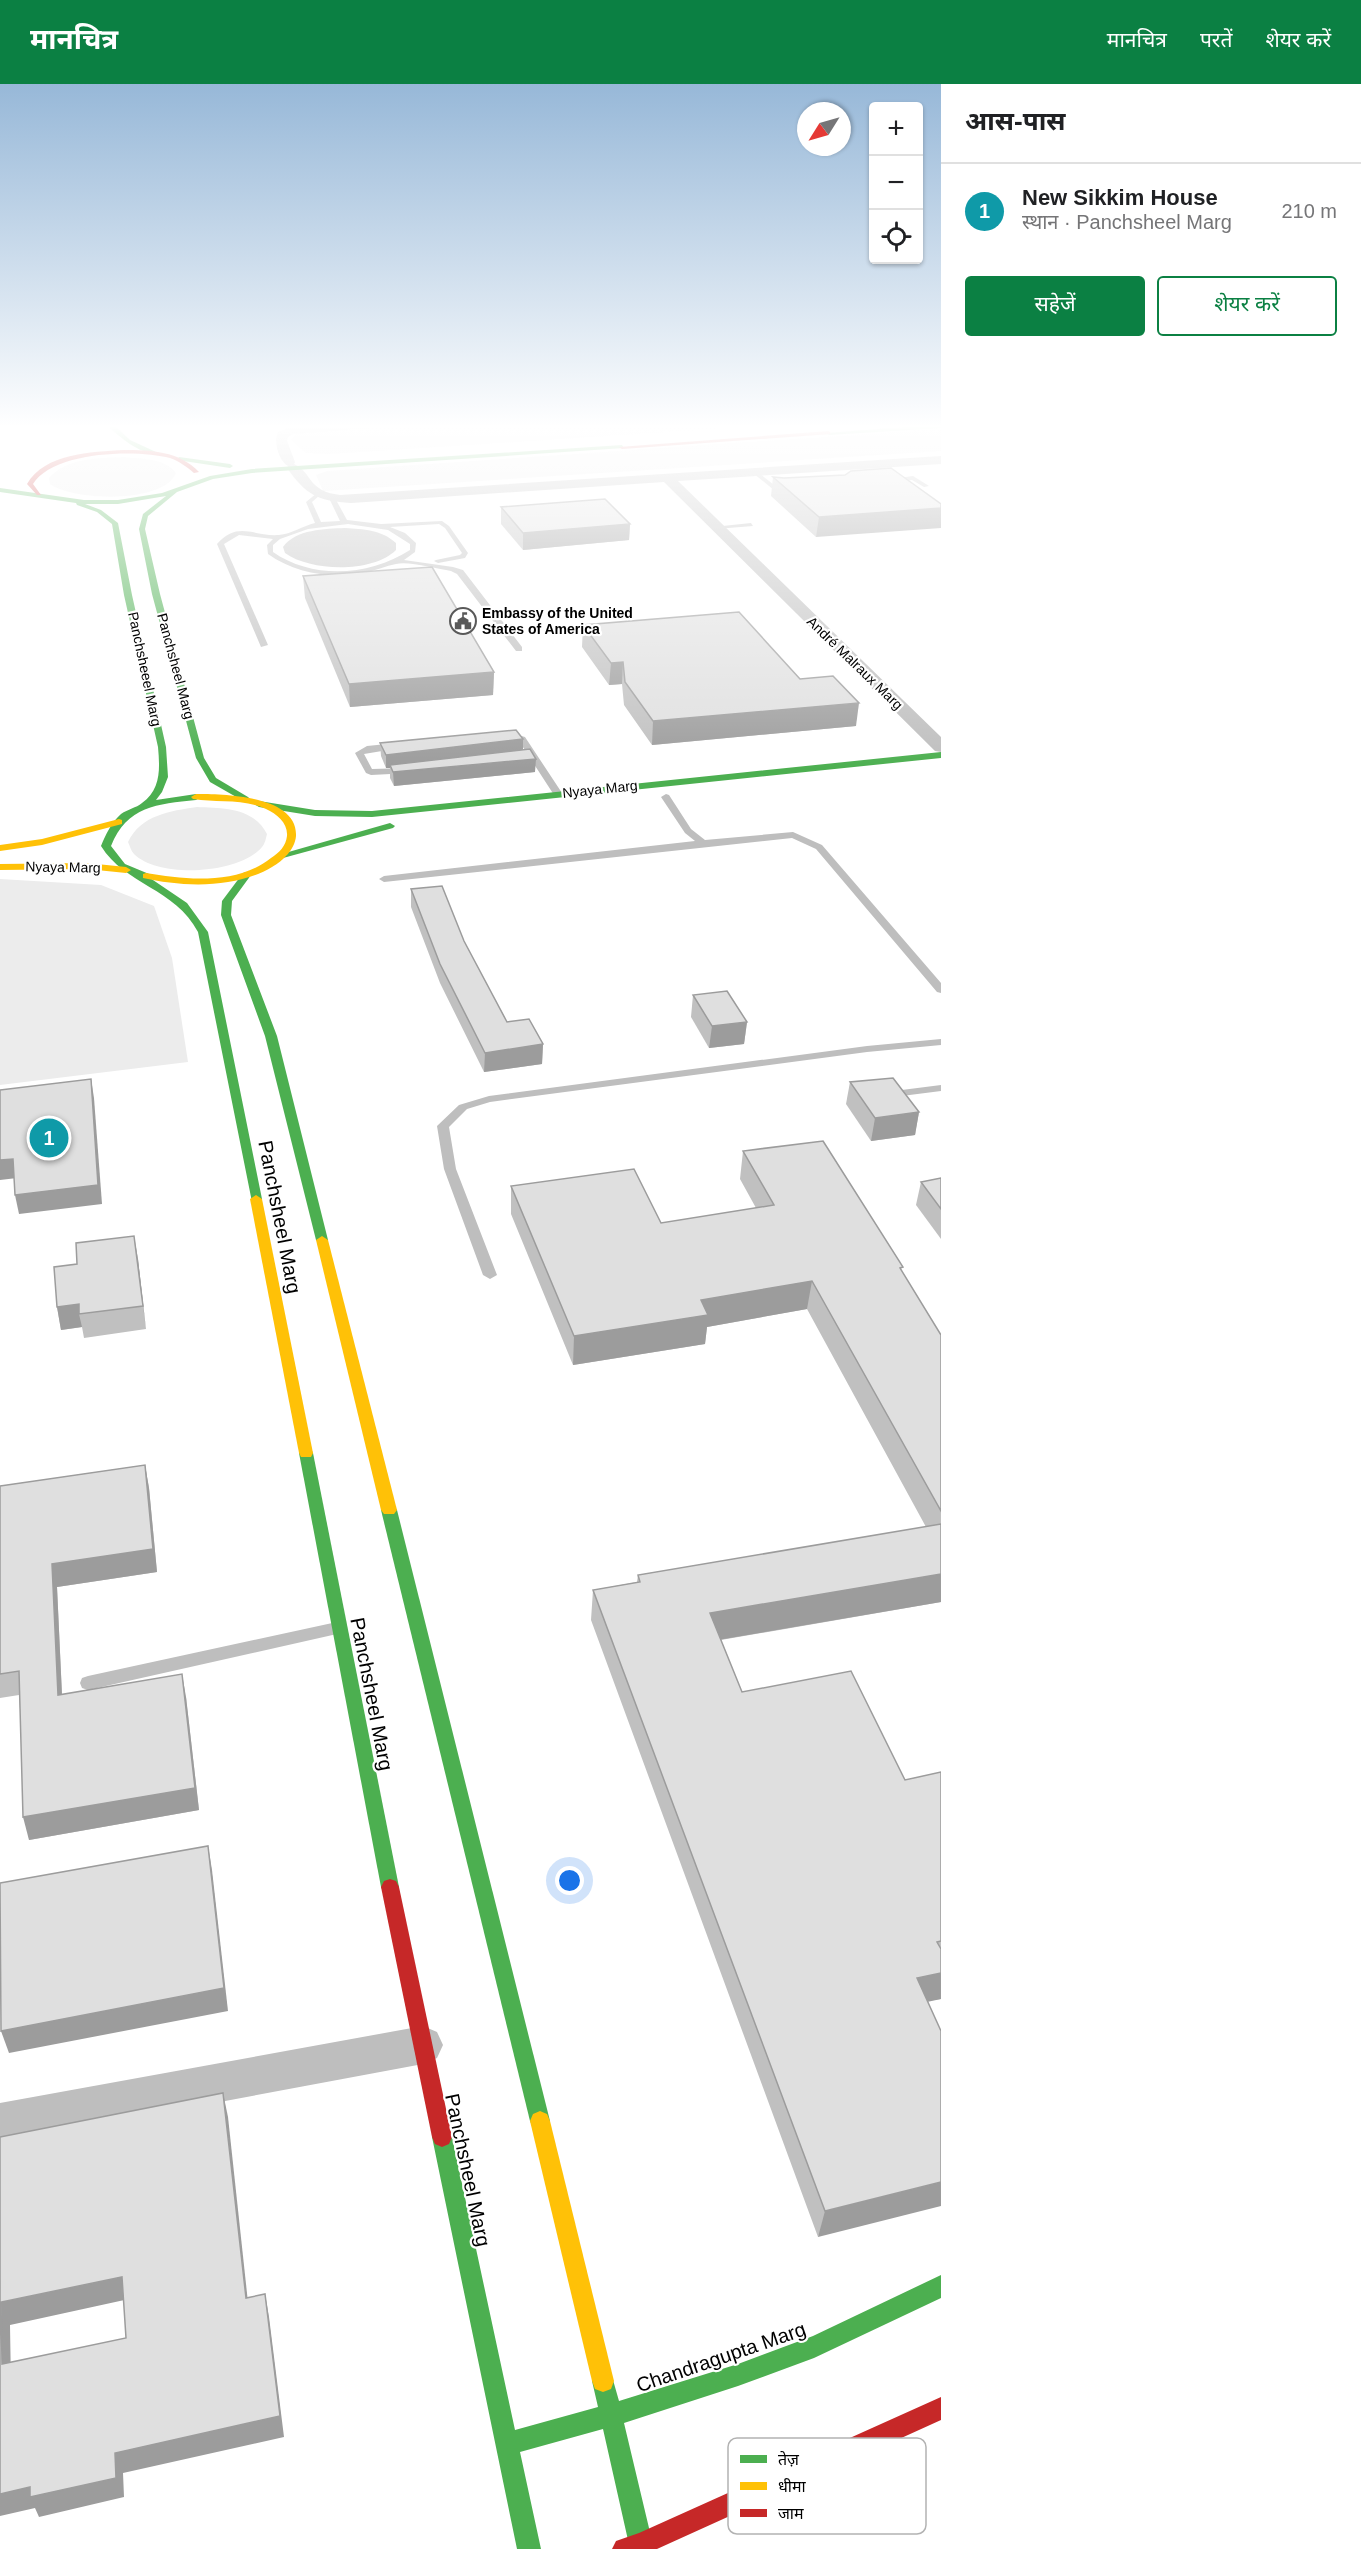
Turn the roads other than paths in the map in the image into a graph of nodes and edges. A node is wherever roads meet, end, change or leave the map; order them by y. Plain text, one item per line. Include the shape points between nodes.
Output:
1 (118, 539) edge
2 (144, 539) edge
3 (227, 539) edge
4 (276, 539) edge
5 (409, 539) edge
6 (455, 539) edge
7 (728, 539) edge
8 (399, 561) junction
9 (418, 564) junction
10 (264, 645) dead end
11 (519, 649) dead end
12 (498, 736) edge
13 (403, 745) edge
14 (941, 747) edge
15 (941, 755) edge
16 (414, 770) edge
17 (557, 793) junction
18 (700, 794) dead end
19 (666, 798) junction
20 (253, 802) junction
21 (123, 819) junction
22 (703, 843) junction
23 (0, 848) edge
24 (283, 855) junction
25 (0, 867) edge
26 (132, 873) junction
27 (246, 875) junction
28 (384, 879) dead end
29 (941, 990) edge
30 (941, 1042) edge
31 (941, 1088) edge
32 (871, 1097) edge
33 (490, 1275) dead end
34 (339, 1628) junction
35 (88, 1683) dead end
36 (423, 2045) junction
37 (0, 2124) edge
38 (941, 2286) edge
39 (941, 2408) edge
40 (613, 2415) junction
41 (876, 2438) edge
42 (506, 2444) junction
43 (728, 2506) edge
44 (642, 2546) edge
45 (529, 2549) edge
46 (624, 2549) edge

1 - 21 main road, Panchsheeel Marg via 164,763 163,784 154,800
2 - 20 main road, Panchsheel Marg via 200,758 213,780
3 - 10 lane via 220,544
4 - 8 lane via 270,545 270,553 294,567 365,571
5 - 8 lane via 413,551
6 - 9 lane via 465,553 463,557
7 - 14 street, André Malraux Marg
8 - 9 lane
9 - 11 lane via 460,572
12 - 17 lane via 522,739 528,758
13 - 16 lane via 360,753 374,773
15 - 17 main road, Nyaya Marg
17 - 20 main road, Nyaya Marg via 372,814 315,813
18 - 19 main road, Nyaya Marg
19 - 22 lane via 688,831
19 - 24 main road, Nyaya Marg via 397,824
20 - 21 main road, Nyaya Marg via 196,797 170,800
20 - 24 main road, Panchsheel Marg via 280,813 292,826 293,841
21 - 23 main road, Nyaya Marg via 42,842
21 - 26 main road via 108,834 105,847 111,859
22 - 28 lane
22 - 29 lane via 794,835 819,847
24 - 27 main road, Nyaya Marg
25 - 26 main road, Nyaya Marg via 87,866
26 - 27 main road, Nyaya Marg via 181,882 210,882
26 - 34 main road, Panchsheel Marg via 185,904 203,932
27 - 40 main road, Panchsheel Marg via 227,901 226,915 271,1036
30 - 33 lane via 501,1098 463,1107 443,1126 450,1169
31 - 32 lane
34 - 35 lane
34 - 36 main road, Panchsheel Marg
36 - 37 street
36 - 42 main road, Panchsheel Marg
38 - 40 main road, Chandragupta Marg via 856,2329 732,2378
39 - 41 main road
40 - 42 main road, Chandragupta Marg
40 - 44 main road, Panchsheel Marg
42 - 45 main road, Panchsheel Marg
43 - 44 main road
44 - 46 main road

